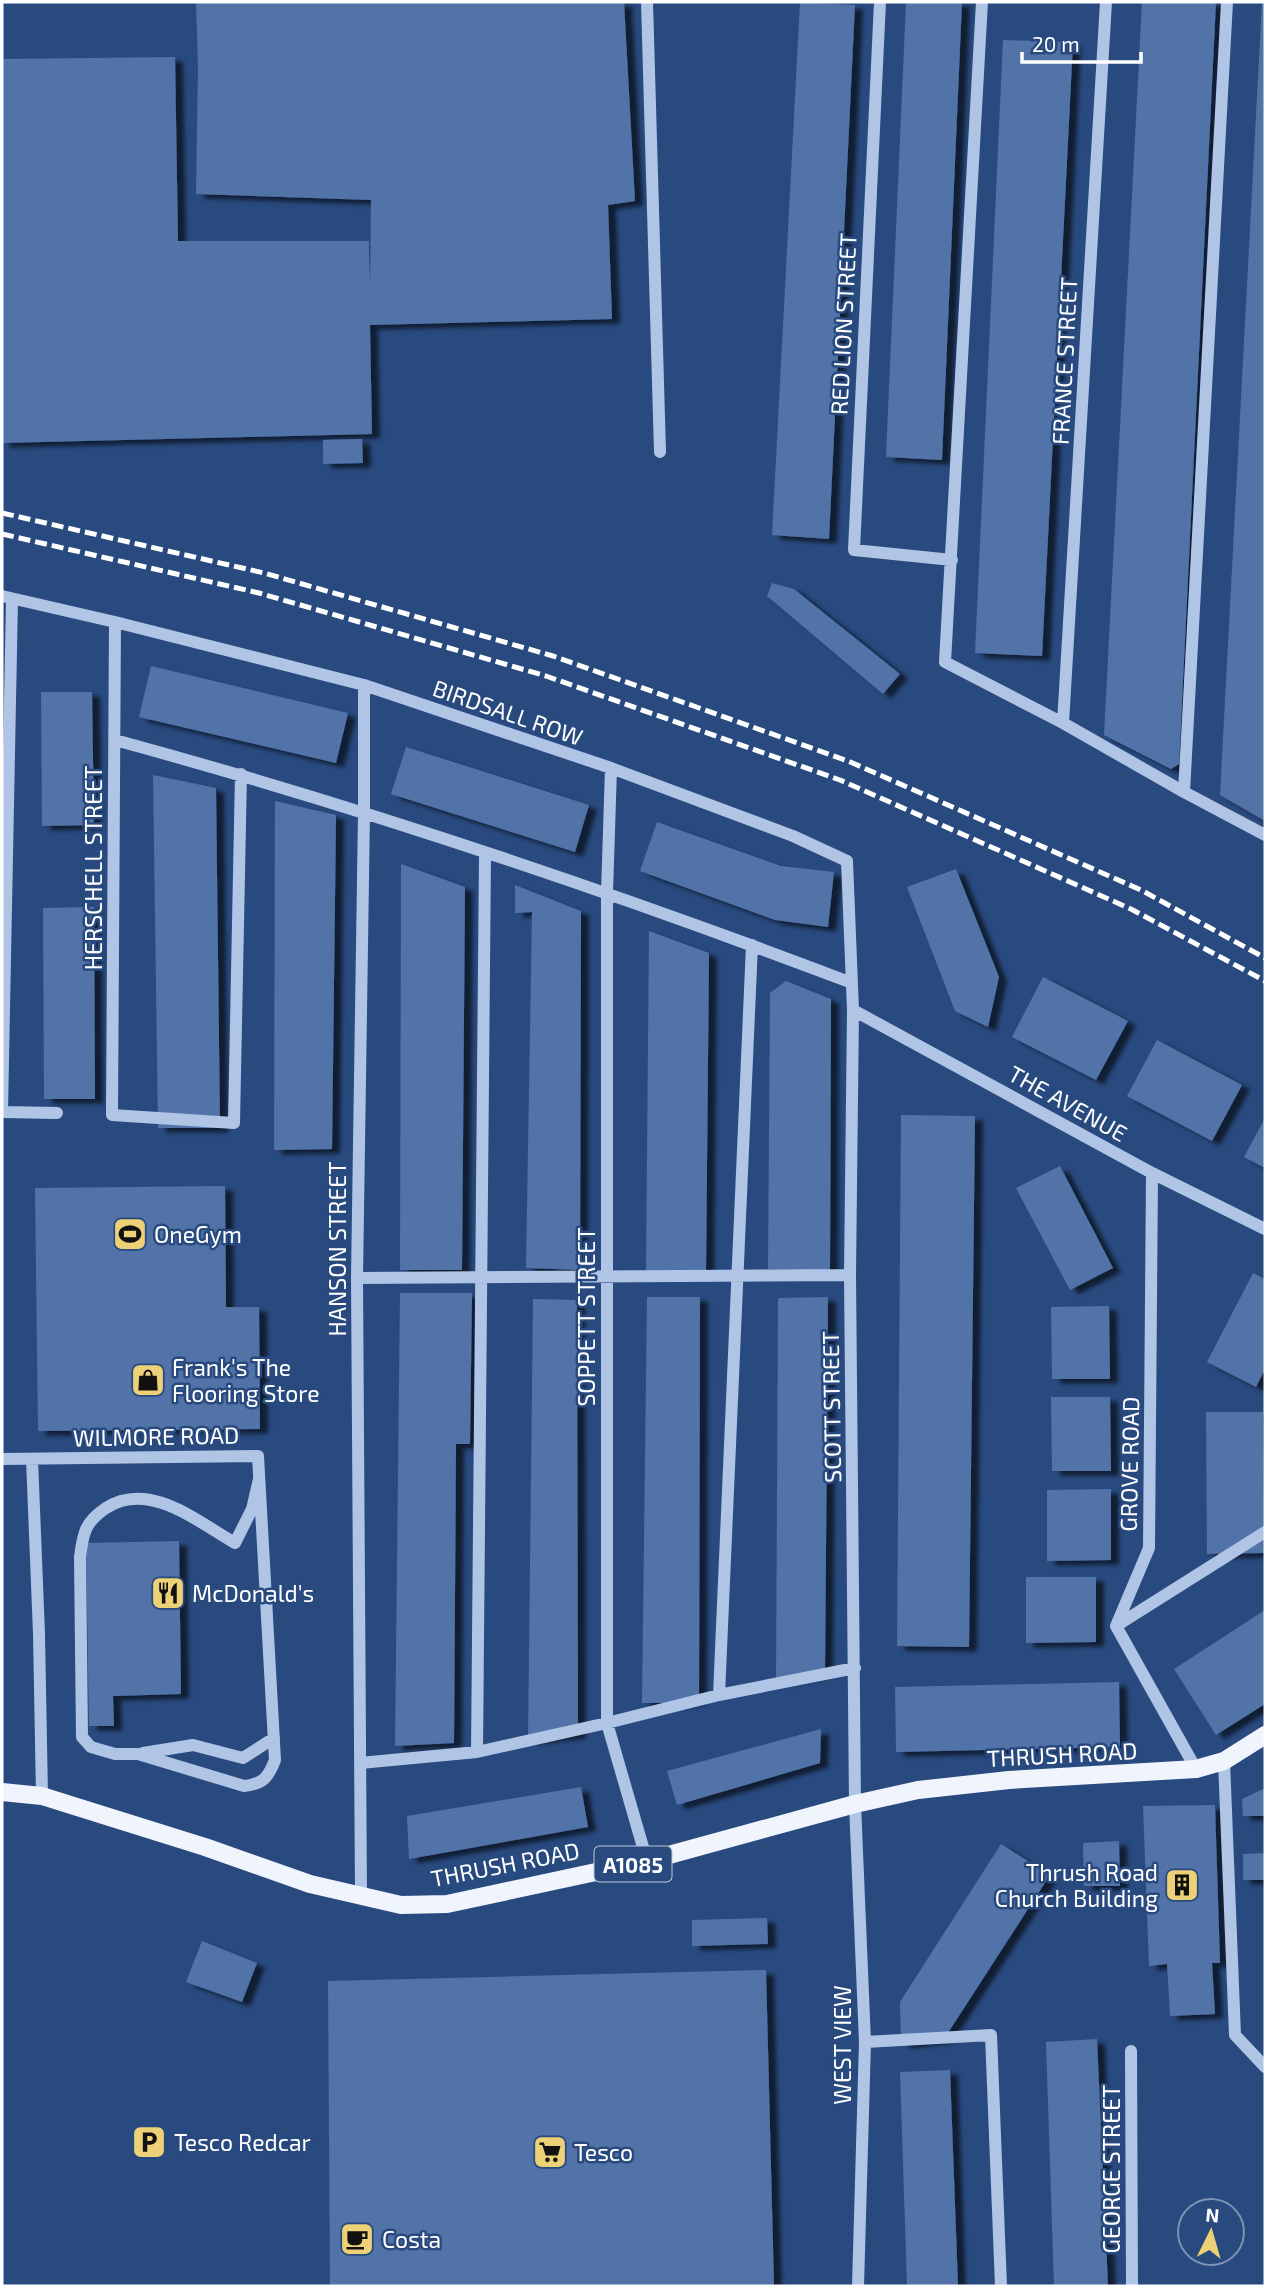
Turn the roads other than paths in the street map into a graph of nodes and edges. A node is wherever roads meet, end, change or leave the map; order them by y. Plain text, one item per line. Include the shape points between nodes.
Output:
1 (647, 2) edge
2 (880, 2) edge
3 (982, 2) edge
4 (1106, 2) edge
5 (1227, 2) edge
6 (660, 452) dead end
7 (952, 560) junction
8 (7, 598) edge
9 (115, 622) junction
10 (364, 685) junction
11 (6, 719) edge
12 (1063, 723) junction
13 (115, 740) junction
14 (611, 768) junction
15 (241, 774) junction
16 (1184, 792) junction
17 (364, 813) junction
18 (1265, 835) edge
19 (5, 851) edge
20 (485, 854) junction
21 (607, 893) junction
22 (752, 945) junction
23 (852, 983) junction
24 (3, 985) edge
25 (853, 1010) junction
26 (2, 1112) edge
27 (57, 1113) dead end
28 (1152, 1173) junction
29 (1265, 1229) edge
30 (850, 1275) junction
31 (737, 1276) junction
32 (482, 1277) junction
33 (607, 1277) junction
34 (357, 1278) junction
35 (2, 1459) edge
36 (32, 1459) junction
37 (259, 1479) junction
38 (1265, 1532) edge
39 (1116, 1626) junction
40 (855, 1668) junction
41 (719, 1695) junction
42 (607, 1723) junction
43 (1265, 1735) edge
44 (274, 1738) junction
45 (477, 1752) junction
46 (138, 1754) junction
47 (1224, 1761) junction
48 (360, 1763) junction
49 (1196, 1769) junction
50 (2, 1792) edge
51 (41, 1796) junction
52 (855, 1804) junction
53 (647, 1861) junction
54 (361, 1897) junction
55 (865, 2042) junction
56 (1132, 2051) dead end
57 (1265, 2067) edge
58 (858, 2286) edge
59 (1001, 2286) edge
60 (1132, 2286) edge

1 - 6 street
2 - 7 street, RED LION STREET via 853,550
3 - 7 street
4 - 12 street, FRANCE STREET
5 - 16 street
7 - 12 street via 945,662
8 - 9 street, BIRDSALL ROW
8 - 11 street
9 - 10 street, BIRDSALL ROW
9 - 13 street, HERSCHELL STREET
10 - 14 street, BIRDSALL ROW
10 - 17 street, HANSON STREET
11 - 19 street
12 - 16 street
13 - 15 street
13 - 15 street, HERSCHELL STREET via 112,1115 234,1124
14 - 21 street, SOPPETT STREET
14 - 23 street, BIRDSALL ROW via 847,861
15 - 17 street
16 - 18 street
17 - 20 street
17 - 34 street, HANSON STREET
19 - 24 street
20 - 21 street
20 - 32 street
21 - 22 street
21 - 33 street, SOPPETT STREET
22 - 23 street
22 - 31 street
23 - 25 street, BIRDSALL ROW
24 - 26 street
25 - 28 street, THE AVENUE
25 - 30 street, SCOTT STREET
26 - 27 street
28 - 29 street, THE AVENUE
28 - 39 street, GROVE ROAD via 1149,1548
30 - 31 street
30 - 40 street, SCOTT STREET
31 - 33 street
31 - 41 street
32 - 33 street
32 - 34 street
32 - 45 street
33 - 42 street, SOPPETT STREET
34 - 48 street, HANSON STREET
35 - 36 street, WILMORE ROAD
36 - 37 street, WILMORE ROAD via 258,1456
36 - 51 street
37 - 44 street
37 - 46 street via 252,1509 235,1543 169,1505 142,1498 117,1501 93,1516 83,1533 82,1737 91,1748
38 - 39 street
39 - 49 street
40 - 41 street
40 - 52 street, SCOTT STREET
41 - 42 street
42 - 45 street
42 - 53 street, SOPPETT STREET
43 - 47 main road, THRUSH ROAD / A1085
44 - 46 street via 243,1758 193,1745
44 - 46 street via 275,1760 270,1774 258,1785 244,1786
45 - 48 street
47 - 49 main road, THRUSH ROAD / A1085
47 - 57 street via 1235,2035
48 - 54 street, HANSON STREET
49 - 52 main road, THRUSH ROAD / A1085 via 1009,1780 918,1790
50 - 51 main road, THRUSH ROAD / A1085
51 - 54 main road, THRUSH ROAD / A1085
52 - 53 main road, THRUSH ROAD / A1085
52 - 55 street, WEST VIEW
53 - 54 main road, THRUSH ROAD / A1085 via 447,1904 401,1905
55 - 58 street, WEST VIEW
55 - 59 street via 991,2035
56 - 60 street, GEORGE STREET

